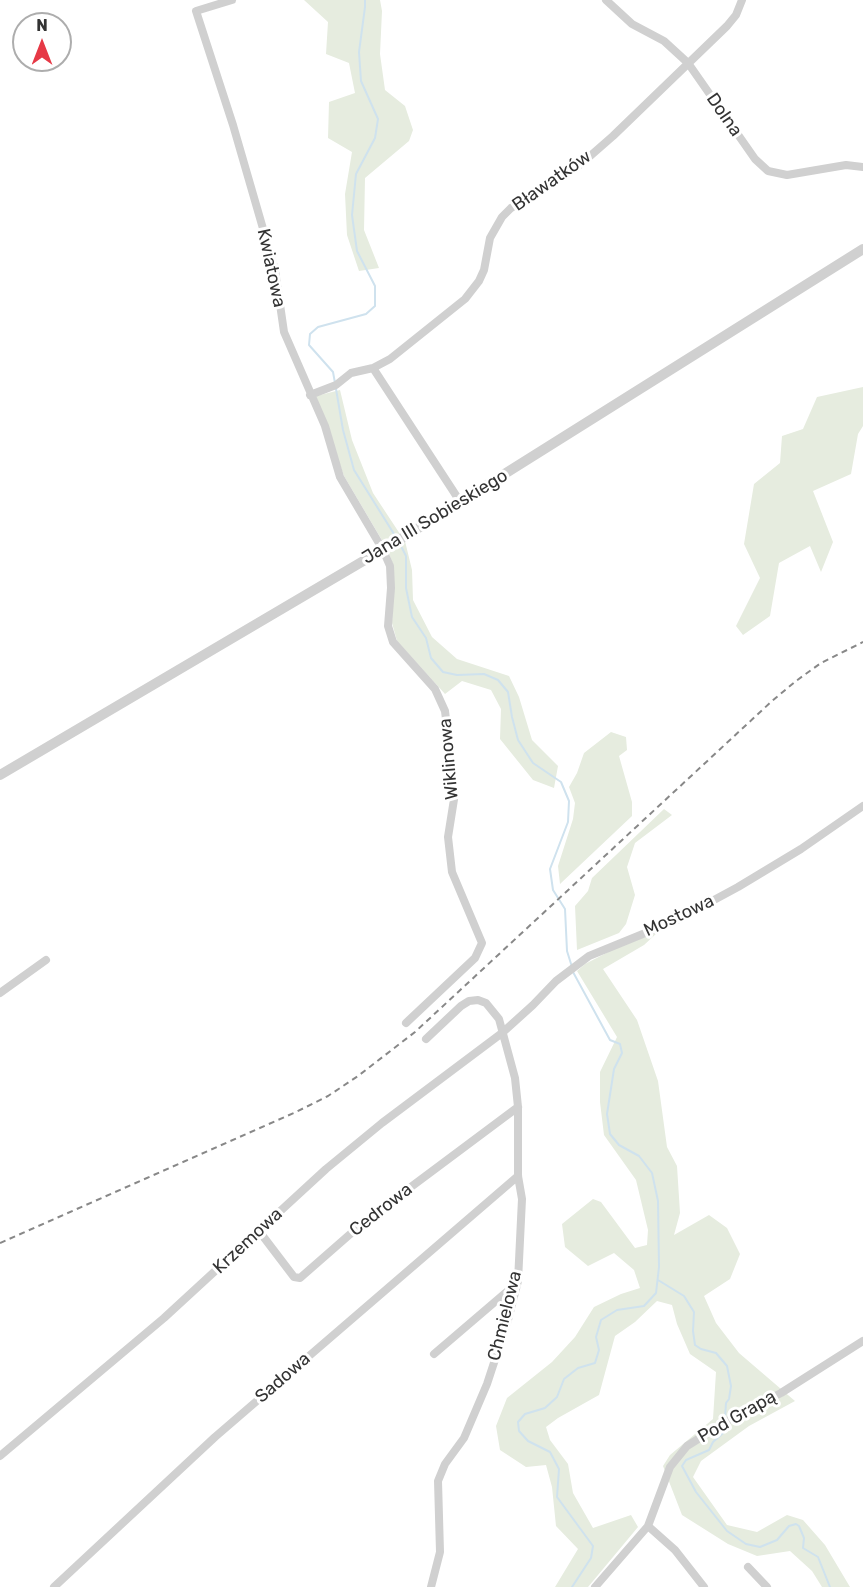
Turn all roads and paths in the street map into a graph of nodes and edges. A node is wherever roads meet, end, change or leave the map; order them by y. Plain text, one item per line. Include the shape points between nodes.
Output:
1 (232, 0) edge
2 (606, 0) edge
3 (742, 0) edge
4 (688, 63) junction
5 (863, 167) edge
6 (863, 249) edge
7 (373, 368) junction
8 (310, 395) junction
9 (460, 502) junction
10 (383, 550) junction
11 (0, 775) edge
12 (863, 806) edge
13 (46, 960) dead end
14 (0, 993) edge
15 (406, 1023) dead end
16 (502, 1033) junction
17 (426, 1039) dead end
18 (518, 1107) junction
19 (518, 1176) junction
20 (259, 1231) junction
21 (517, 1283) junction
22 (863, 1341) edge
23 (434, 1354) dead end
24 (0, 1456) edge
25 (648, 1526) junction
26 (748, 1567) dead end
27 (54, 1587) edge
28 (430, 1587) edge
29 (595, 1587) edge
30 (704, 1587) edge
31 (767, 1587) edge

1 - 8 street, Kwiatowa via 196,11 275,270 284,332
2 - 4 street, Dolna via 632,24 664,42
3 - 4 street, Bławatków via 727,26
4 - 5 street, Dolna via 755,159 768,171 787,175 846,165
4 - 7 street, Bławatków via 580,164 502,217 490,238 479,281 465,298 399,353
6 - 9 street, Jana III Sobieskiego
7 - 8 street, Bławatków via 351,374
7 - 9 street
8 - 10 street, Kwiatowa via 325,426 340,477
9 - 10 street, Jana III Sobieskiego
10 - 11 street, Jana III Sobieskiego
10 - 15 street, Wiklinowa via 390,566 388,626 393,642 435,689 445,711 455,793 448,837 452,872 482,943 476,958
12 - 16 street, Mostowa via 738,887 677,920 589,956 556,981
13 - 14 street
16 - 17 street via 499,1019 486,1003 478,1000 461,1005
16 - 18 street, Chmielowa via 515,1078
16 - 20 street, Krzemowa via 382,1123
18 - 19 street, Chmielowa
18 - 20 street, Cedrowa via 364,1222 300,1278 294,1277
19 - 21 street, Chmielowa via 522,1199
19 - 27 street, Sadowa via 214,1437
20 - 24 street, Krzemowa via 164,1318
21 - 23 street
21 - 28 street, Chmielowa via 487,1384 464,1438 438,1481 440,1552
22 - 25 street, Pod Grapą via 687,1446 670,1467
25 - 29 street
25 - 30 street via 675,1550
26 - 31 street

